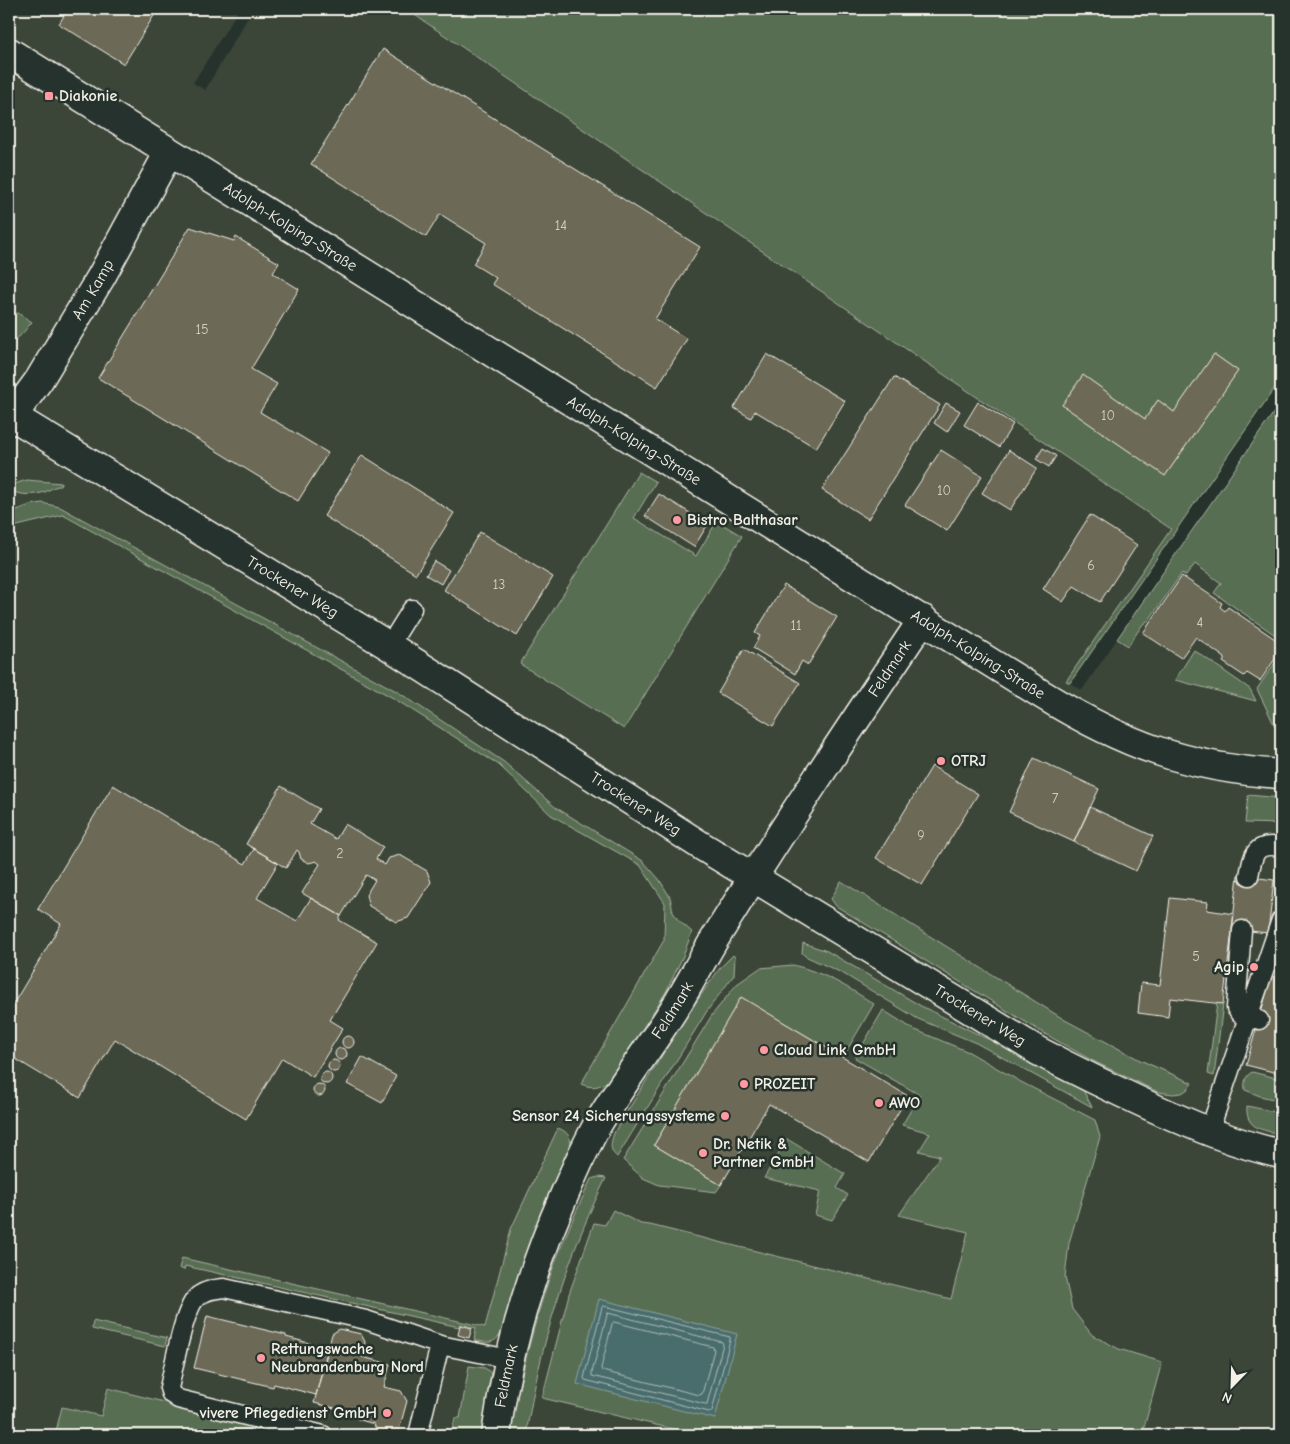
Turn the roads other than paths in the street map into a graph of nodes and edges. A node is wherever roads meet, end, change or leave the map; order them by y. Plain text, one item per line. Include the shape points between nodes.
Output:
1 (9, 52) edge
2 (168, 152) junction
3 (10, 417) edge
4 (412, 609) dead end
5 (923, 619) junction
6 (389, 646) junction
7 (1281, 774) edge
8 (1281, 847) edge
9 (1249, 876) dead end
10 (754, 878) junction
11 (1281, 920) edge
12 (1242, 930) dead end
13 (1254, 1018) junction
14 (1209, 1132) junction
15 (1281, 1154) edge
16 (440, 1345) junction
17 (509, 1359) junction
18 (419, 1434) edge
19 (323, 1435) edge
20 (496, 1435) edge

1 - 2 street, Adolph-Kolping-Straße
2 - 3 street, Am Kamp via 101,277 39,380
2 - 5 street, Adolph-Kolping-Straße
3 - 6 street, Trockener Weg
4 - 6 lane
5 - 7 street, Adolph-Kolping-Straße via 1063,707 1133,743 1195,763
5 - 10 street, Feldmark
6 - 10 street, Trockener Weg
8 - 9 lane via 1269,845 1256,852
10 - 14 street, Trockener Weg via 1038,1051 1087,1077
10 - 17 street, Feldmark via 599,1122 581,1156 545,1239
11 - 13 lane
12 - 13 lane via 1236,1008 1240,1014
13 - 14 lane
14 - 15 street, Trockener Weg
16 - 17 lane
16 - 18 lane
16 - 19 lane via 366,1320 224,1288 198,1296 188,1309 169,1388 171,1394 178,1399
17 - 20 street, Feldmark

